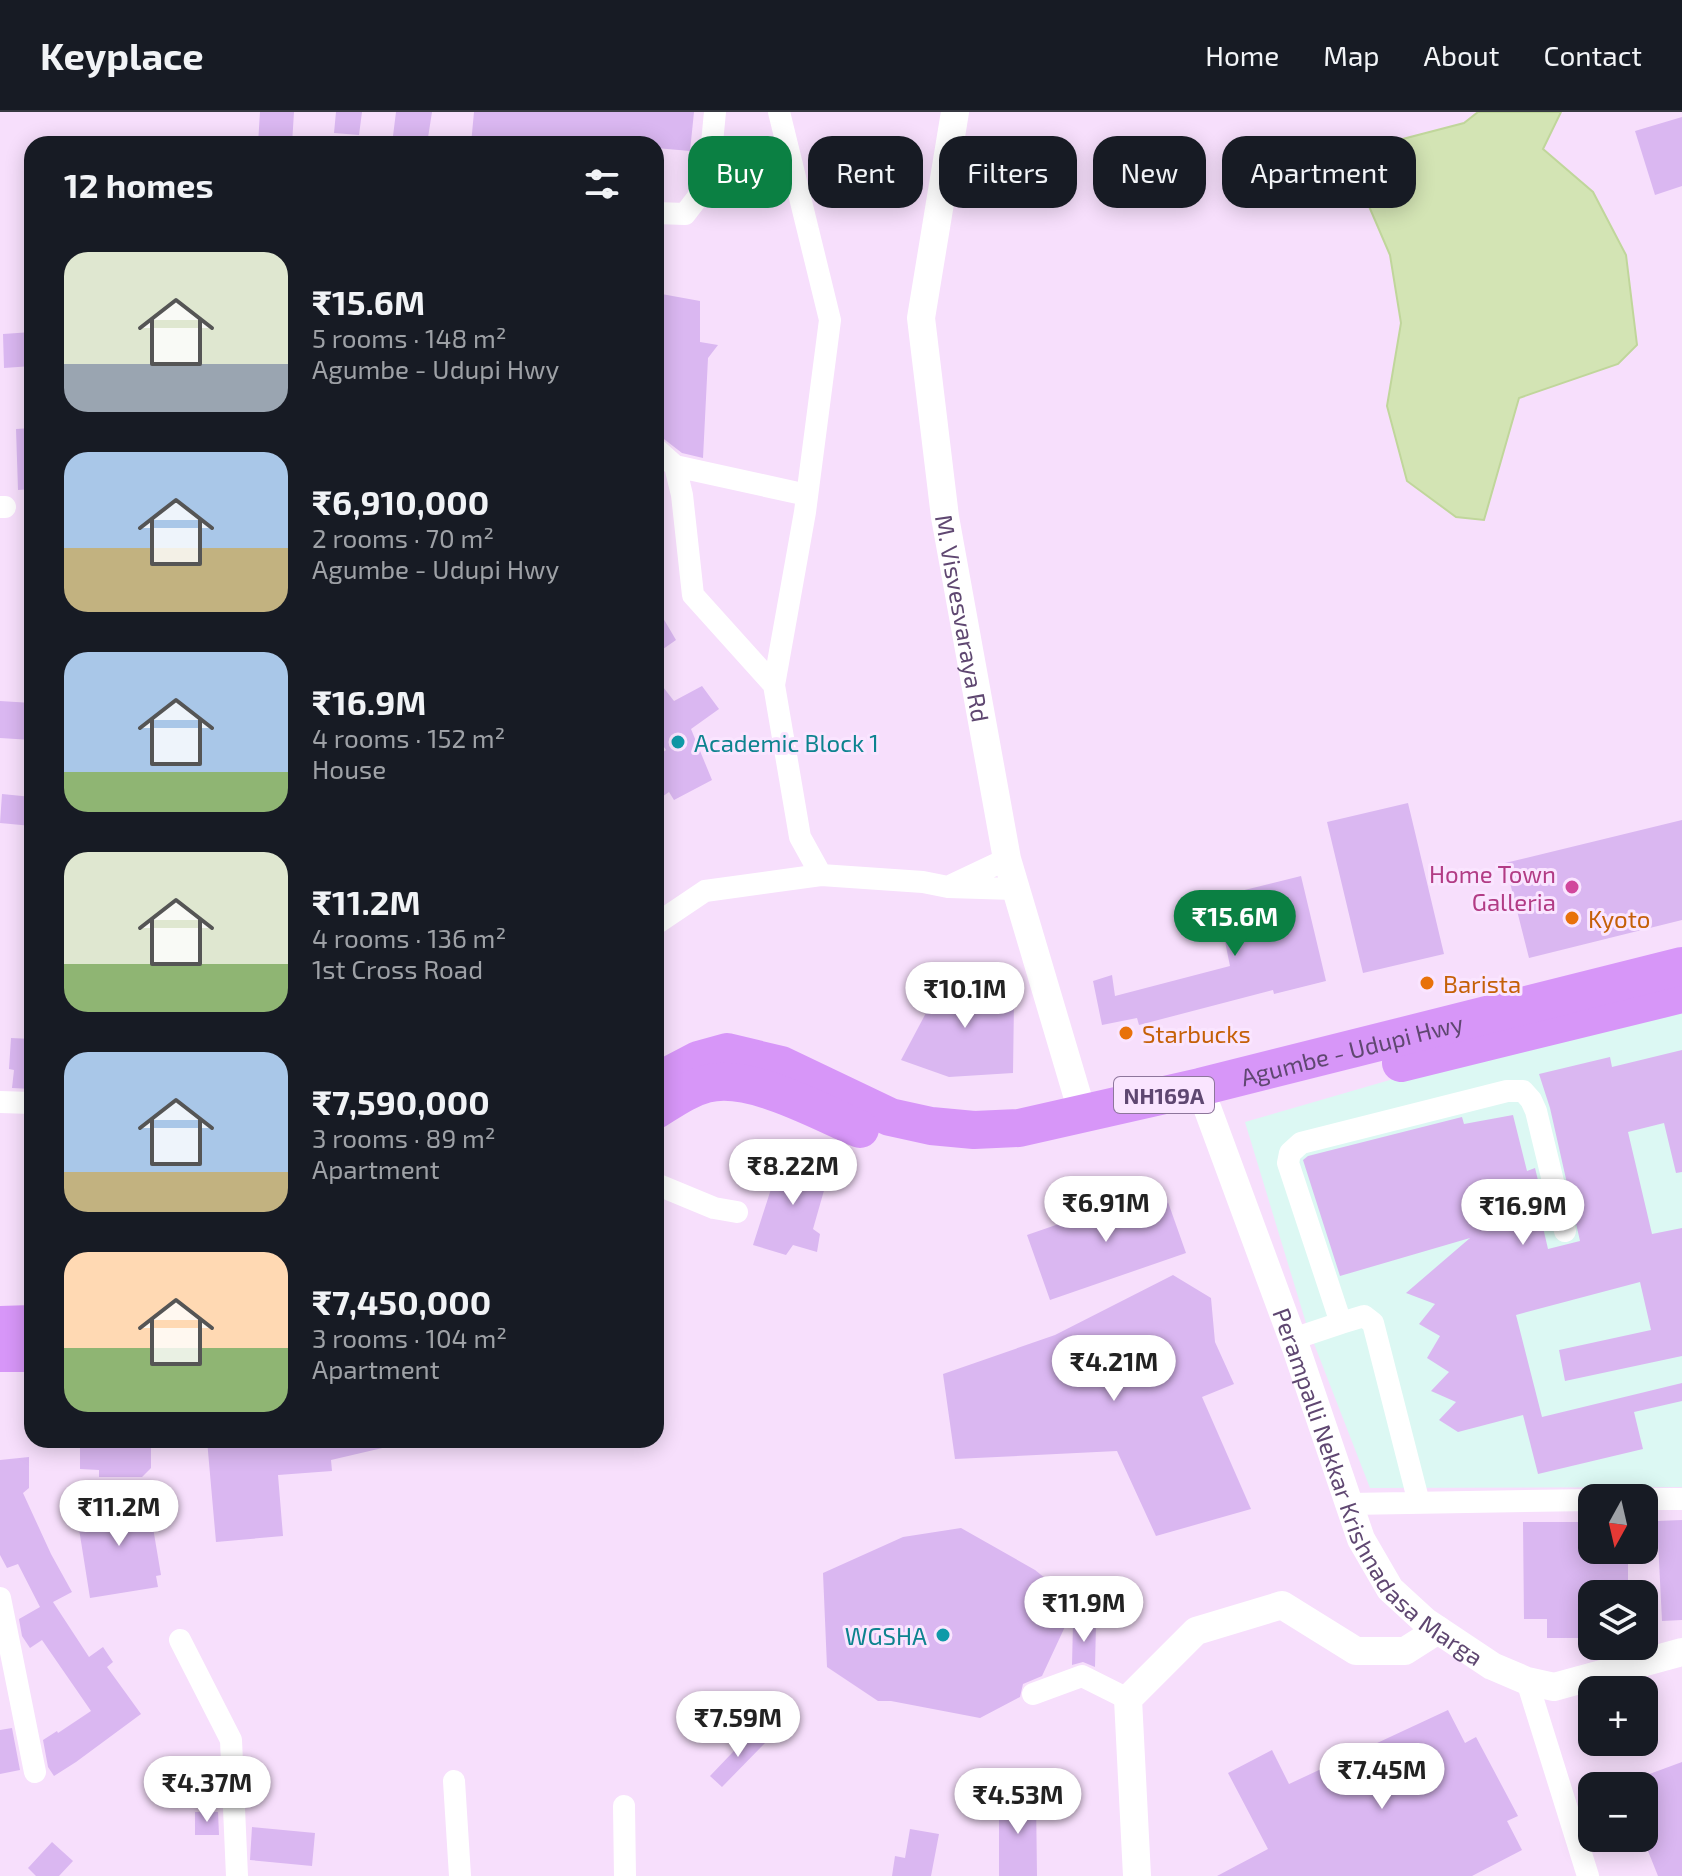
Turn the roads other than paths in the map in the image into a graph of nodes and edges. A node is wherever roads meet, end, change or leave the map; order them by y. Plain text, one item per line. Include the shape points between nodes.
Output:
1 (715, 112) edge
2 (779, 112) edge
3 (955, 112) edge
4 (664, 213) edge
5 (664, 456) edge
6 (675, 466) junction
7 (807, 495) junction
8 (774, 685) junction
9 (1007, 859) junction
10 (821, 875) junction
11 (948, 887) junction
12 (1015, 889) junction
13 (664, 919) edge
14 (1682, 966) edge
15 (1682, 994) edge
16 (664, 1078) edge
17 (0, 1102) edge
18 (24, 1103) edge
19 (664, 1105) edge
20 (1208, 1110) junction
21 (1087, 1126) junction
22 (664, 1187) edge
23 (737, 1212) dead end
24 (1565, 1231) dead end
25 (1341, 1323) junction
26 (24, 1324) edge
27 (0, 1325) edge
28 (1293, 1339) junction
29 (0, 1353) edge
30 (24, 1353) edge
31 (1658, 1499) edge
32 (1682, 1499) edge
33 (1578, 1500) edge
34 (1419, 1503) junction
35 (1349, 1504) junction
36 (0, 1598) edge
37 (1438, 1630) junction
38 (180, 1640) dead end
39 (1682, 1652) edge
40 (1527, 1681) junction
41 (1033, 1694) dead end
42 (1128, 1699) junction
43 (35, 1772) dead end
44 (454, 1781) dead end
45 (624, 1806) dead end
46 (237, 1876) edge
47 (460, 1876) edge
48 (625, 1876) edge
49 (1137, 1876) edge
50 (1588, 1876) edge

1 - 4 street via 708,184 685,214
2 - 7 street via 830,320
3 - 9 street, M. Visvesvaraya Rd via 921,318 945,517
5 - 6 street
6 - 7 street
6 - 8 street via 693,595
7 - 8 street
8 - 10 street via 800,837
9 - 11 street
9 - 12 street, M. Visvesvaraya Rd
10 - 11 street
10 - 13 street via 705,891
11 - 12 street
12 - 21 street, M. Visvesvaraya Rd
14 - 21 highway, Agumbe - Udupi Hwy / NH169A
15 - 20 highway, Agumbe - Udupi Hwy / NH169A
16 - 21 highway, Agumbe - Udupi Hwy / NH169A via 727,1052 781,1065 890,1117 931,1126
17 - 18 street
19 - 21 highway, Agumbe - Udupi Hwy / NH169A via 709,1083 737,1083 893,1141 929,1149 1030,1147
20 - 21 highway, Agumbe - Udupi Hwy / NH169A
20 - 28 street, Perampalli Nekkar Krishnadasa Marga
22 - 23 street
24 - 25 street via 1536,1111 1523,1091 1301,1143 1288,1163
25 - 28 street
25 - 34 street via 1364,1316 1373,1323
26 - 27 highway
28 - 35 street, Perampalli Nekkar Krishnadasa Marga
29 - 30 highway
31 - 32 street
33 - 34 street
34 - 35 street
35 - 37 street, Perampalli Nekkar Krishnadasa Marga via 1361,1539 1390,1589
36 - 43 street
37 - 40 street, Perampalli Nekkar Krishnadasa Marga via 1492,1666
37 - 42 street via 1405,1651 1356,1651 1282,1605 1196,1631
38 - 46 street via 231,1740
39 - 40 street, Perampalli Nekkar Krishnadasa Marga via 1554,1687
40 - 50 street
41 - 42 street via 1082,1676
42 - 49 street
44 - 47 street
45 - 48 street

